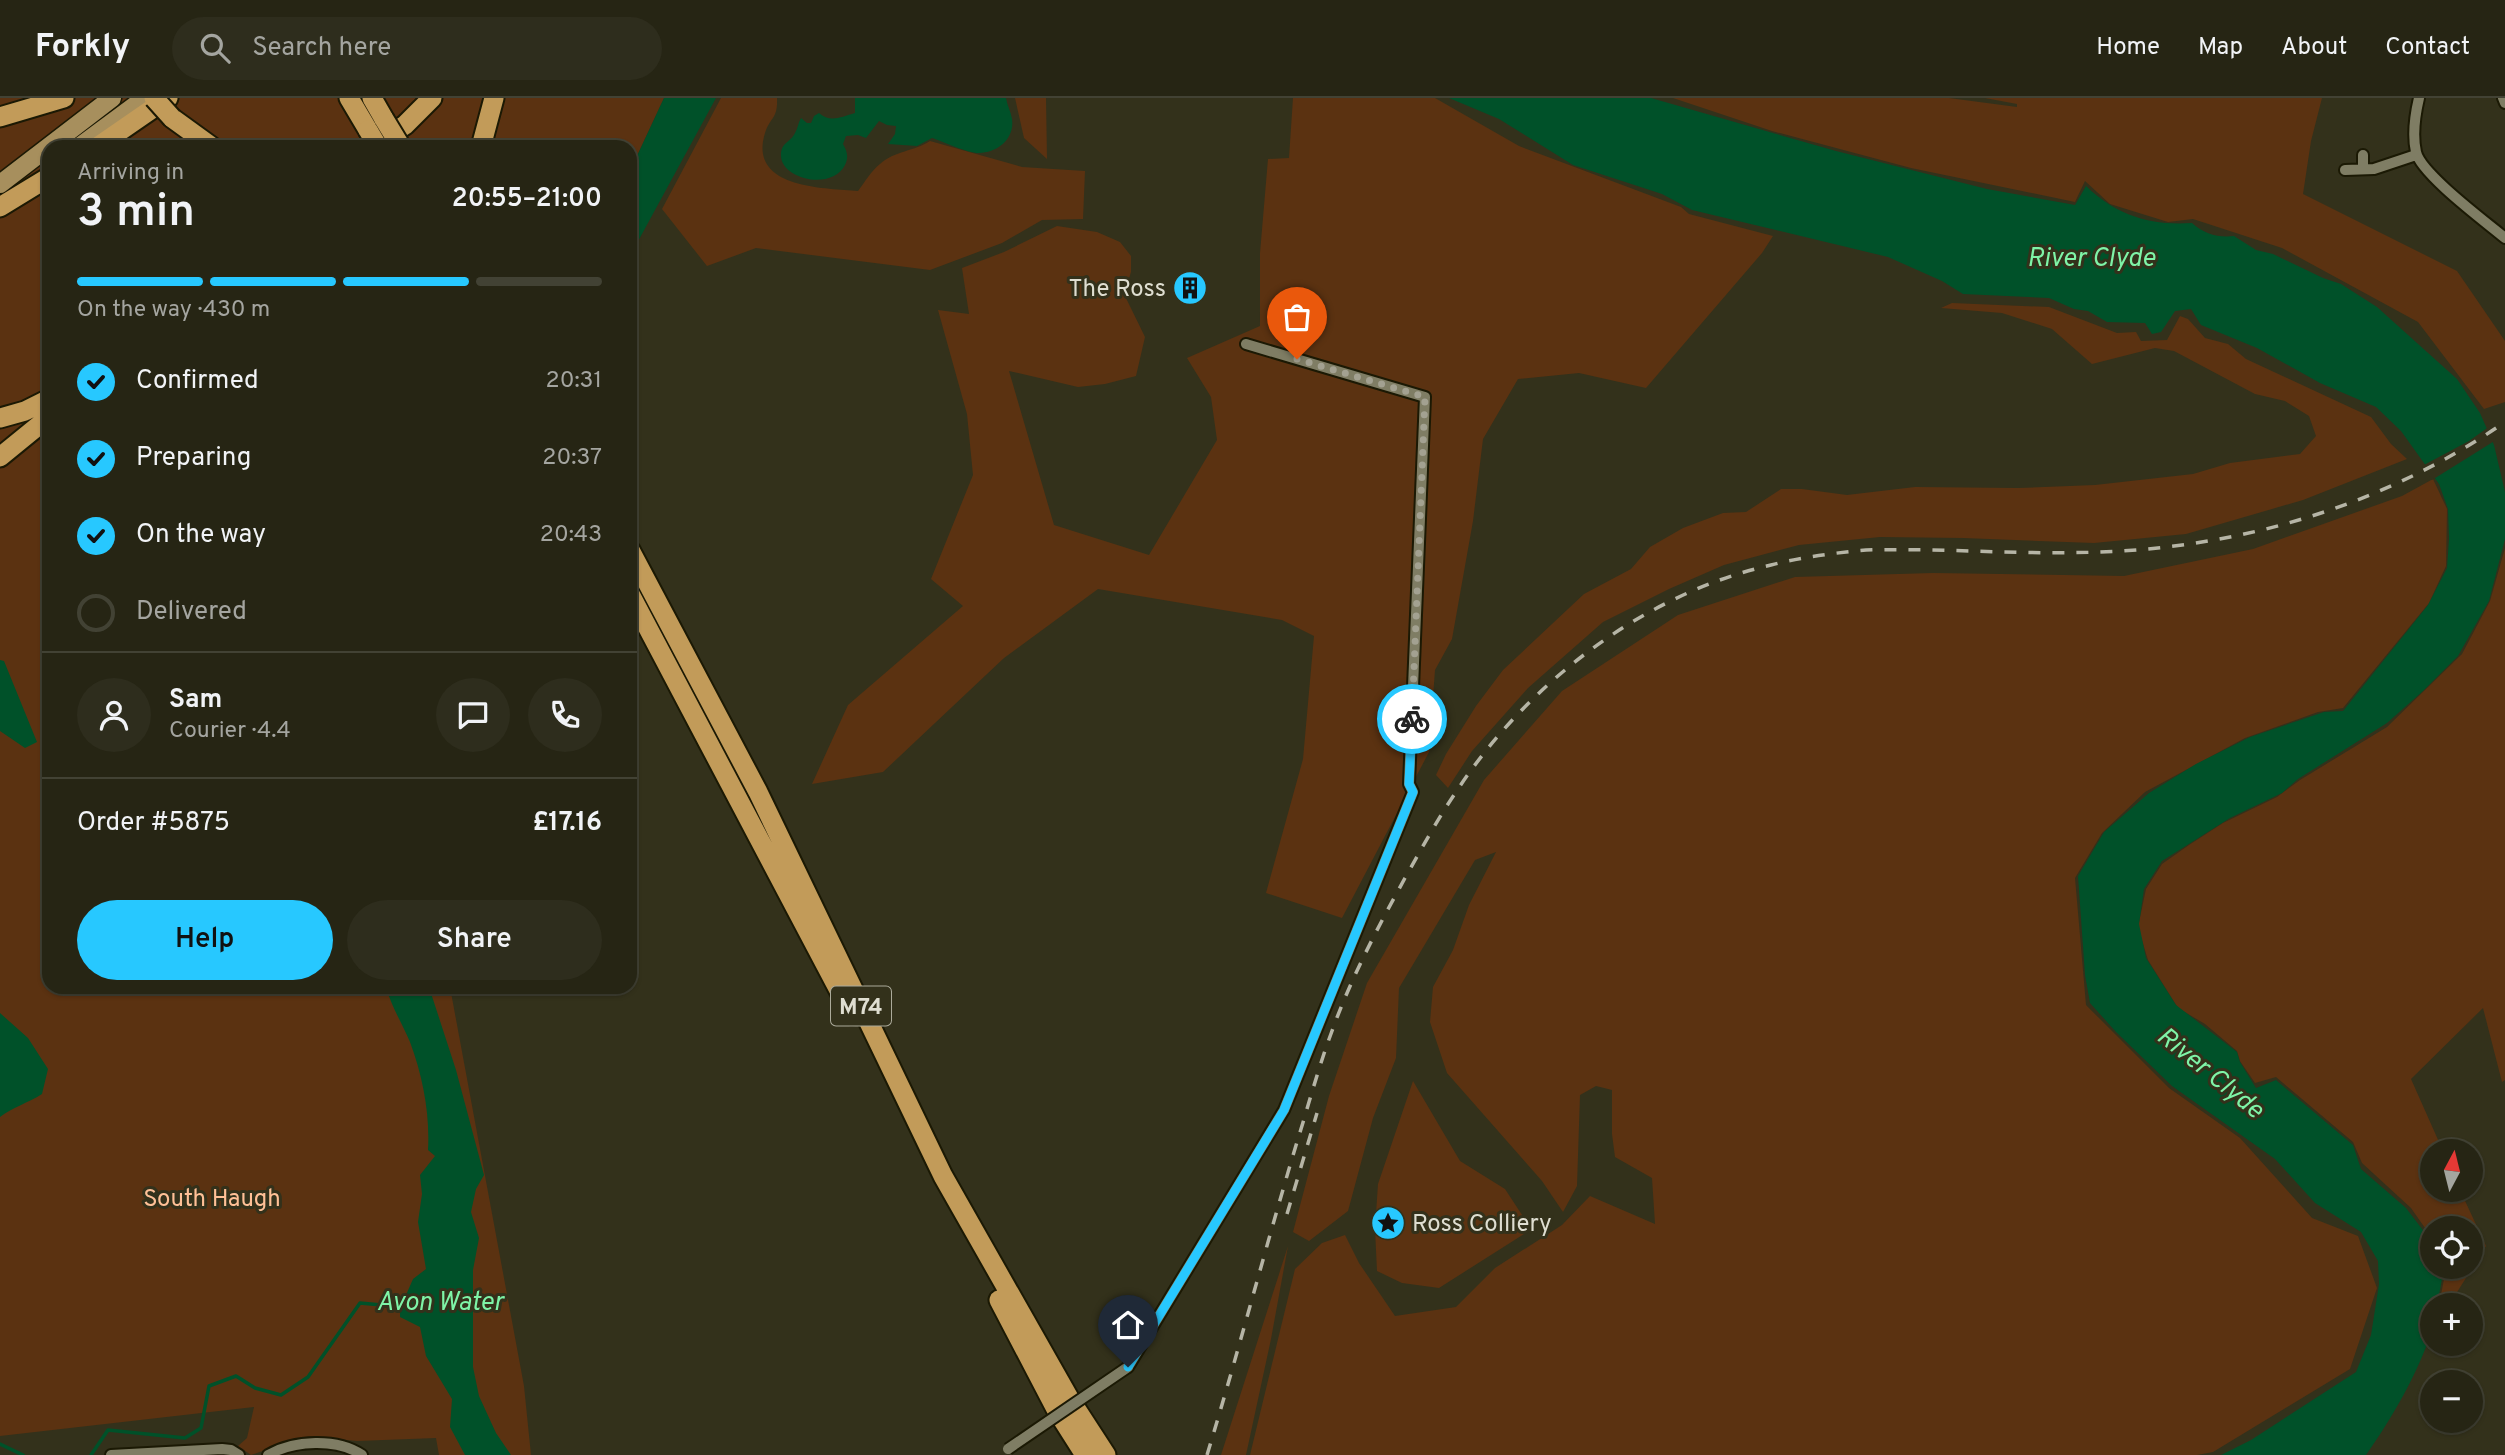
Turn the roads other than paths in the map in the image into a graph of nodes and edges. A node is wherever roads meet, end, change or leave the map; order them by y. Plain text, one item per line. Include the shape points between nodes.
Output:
1 (64, 98) edge
2 (112, 98) edge
3 (145, 98) edge
4 (154, 98) edge
5 (168, 98) edge
6 (349, 98) edge
7 (372, 98) edge
8 (432, 98) edge
9 (494, 98) edge
10 (2419, 98) edge
11 (2502, 98) edge
12 (2505, 103) edge
13 (0, 117) edge
14 (375, 136) edge
15 (57, 140) edge
16 (88, 140) edge
17 (107, 140) edge
18 (201, 140) edge
19 (483, 140) edge
20 (42, 152) edge
21 (2363, 155) dead end
22 (2416, 155) junction
23 (2345, 170) dead end
24 (2364, 170) junction
25 (42, 174) edge
26 (42, 181) edge
27 (0, 184) edge
28 (0, 206) edge
29 (2505, 238) edge
30 (1246, 344) dead end
31 (42, 402) edge
32 (0, 418) edge
33 (42, 423) edge
34 (0, 457) edge
35 (637, 563) edge
36 (637, 609) edge
37 (1004, 1452) edge
38 (111, 1455) edge
39 (239, 1455) edge
40 (268, 1455) edge
41 (362, 1455) edge
42 (1085, 1455) edge
43 (1106, 1455) edge

1 - 13 highway
2 - 15 main road
3 - 16 main road
4 - 18 highway, bridge
5 - 17 highway
6 - 14 highway
7 - 14 highway
8 - 14 highway via 405,125
9 - 19 highway
10 - 22 street
11 - 12 street
20 - 27 main road
21 - 24 street
22 - 24 street
22 - 29 street via 2436,179
23 - 24 street
25 - 28 main road
26 - 28 highway
30 - 37 street, bridge via 1425,397 1409,784 1413,792 1284,1110 1128,1367
31 - 32 highway
33 - 34 highway
35 - 43 highway, M74 via 758,792 943,1176
36 - 42 highway, M74 via 1051,1399
38 - 39 street via 222,1449
40 - 41 street via 306,1444 332,1444

